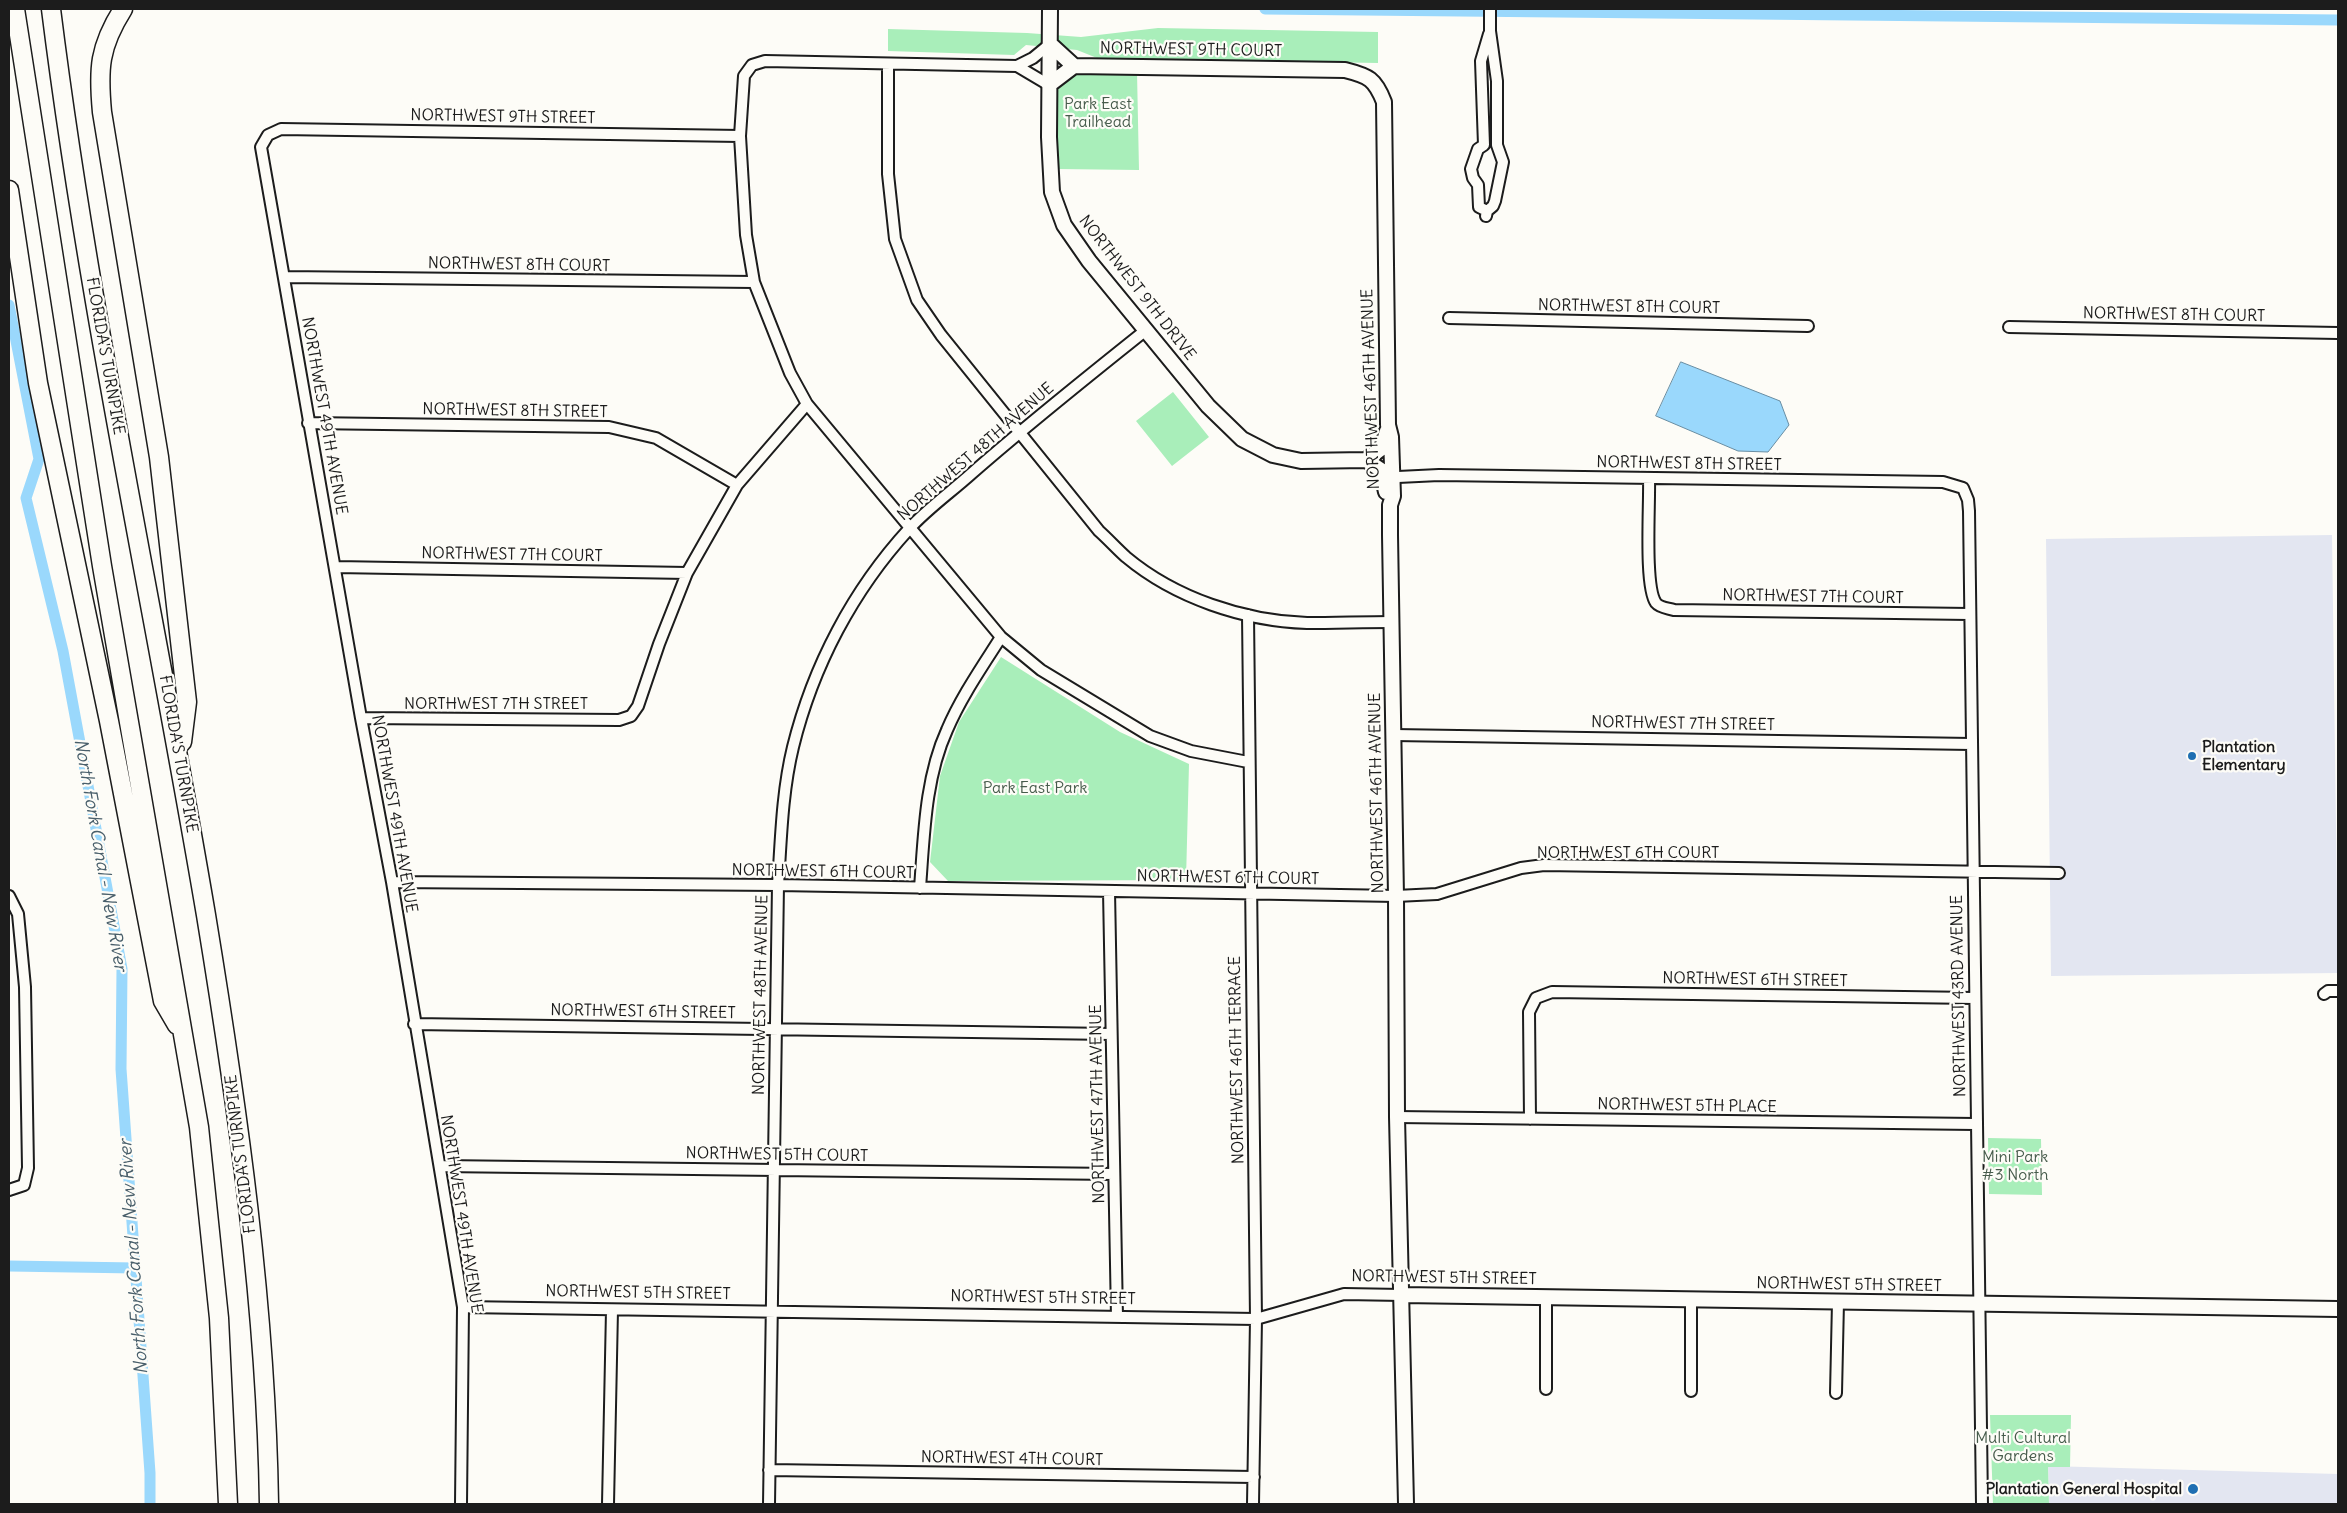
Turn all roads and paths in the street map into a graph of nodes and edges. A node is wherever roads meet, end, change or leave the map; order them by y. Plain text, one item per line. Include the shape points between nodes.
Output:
1 (16, 9) edge
2 (51, 9) edge
3 (1050, 9) edge
4 (1490, 9) edge
5 (119, 16) edge
6 (1490, 31) junction
7 (1050, 42) junction
8 (888, 64) junction
9 (1017, 66) junction
10 (1074, 66) junction
11 (1049, 84) junction
12 (1377, 84) joint
13 (268, 135) joint
14 (740, 136) junction
15 (1478, 185) junction
16 (1498, 186) junction
17 (9, 190) edge
18 (284, 277) junction
19 (754, 282) junction
20 (1449, 318) dead end
21 (1808, 326) dead end
22 (2009, 327) dead end
23 (1146, 330) junction
24 (2338, 333) edge
25 (807, 404) junction
26 (308, 423) junction
27 (1388, 425) junction
28 (1019, 432) junction
29 (1392, 456) junction
30 (1366, 460) junction
31 (1414, 476) junction
32 (1649, 478) junction
33 (1388, 484) junction
34 (737, 485) junction
35 (1963, 488) joint
36 (909, 528) junction
37 (336, 567) junction
38 (688, 573) junction
39 (1969, 614) junction
40 (1248, 615) junction
41 (1392, 622) junction
42 (1001, 637) junction
43 (361, 718) junction
44 (1394, 735) junction
45 (1971, 744) junction
46 (180, 760) junction
47 (1248, 762) junction
48 (1972, 872) junction
49 (2059, 873) dead end
50 (392, 882) junction
51 (778, 886) junction
52 (920, 888) junction
53 (1109, 891) junction
54 (1250, 892) junction
55 (9, 896) edge
56 (1396, 896) junction
57 (2338, 991) edge
58 (2324, 994) dead end
59 (1974, 998) junction
60 (414, 1024) junction
61 (776, 1029) junction
62 (1111, 1034) junction
63 (183, 1035) junction
64 (1397, 1117) junction
65 (1530, 1119) junction
66 (1975, 1124) junction
67 (440, 1166) junction
68 (774, 1170) junction
69 (1114, 1174) junction
70 (9, 1190) edge
71 (1402, 1295) junction
72 (1546, 1298) junction
73 (1691, 1299) junction
74 (1838, 1302) junction
75 (1978, 1305) junction
76 (463, 1308) junction
77 (2338, 1309) edge
78 (612, 1310) junction
79 (772, 1312) junction
80 (1117, 1317) junction
81 (1256, 1319) junction
82 (1546, 1389) dead end
83 (1691, 1391) dead end
84 (1836, 1393) dead end
85 (770, 1470) junction
86 (1254, 1477) junction
87 (228, 1504) edge
88 (269, 1504) edge
89 (461, 1504) edge
90 (608, 1504) edge
91 (769, 1504) edge
92 (1253, 1504) edge
93 (1406, 1504) edge
94 (1982, 1504) edge

1 - 63 highway, FLORIDA'S TURNPIKE via 102,566
2 - 46 highway, FLORIDA'S TURNPIKE via 86,252
3 - 7 street, NORTHWEST 9TH DRIVE
4 - 6 street
5 - 46 highway via 102,54 99,79 158,448 177,604 187,702
6 - 15 street via 1481,60 1484,145 1478,149 1471,170
6 - 16 street via 1498,81 1497,145 1503,162
7 - 9 street via 1033,58
7 - 10 street
7 - 11 street, NORTHWEST 9TH DRIVE
8 - 9 street
8 - 14 street via 765,61 752,65 744,76
8 - 28 street via 888,174 894,239 916,300
9 - 11 street
10 - 11 street
10 - 12 street, NORTHWEST 9TH COURT via 1345,70 1363,74
11 - 23 street, NORTHWEST 9TH DRIVE via 1052,192 1064,225
12 - 27 street, NORTHWEST 46TH AVENUE via 1384,102
13 - 14 street, NORTHWEST 9TH STREET via 281,129
13 - 18 street, NORTHWEST 49TH AVENUE via 261,147
14 - 19 street via 746,235
15 - 16 street
15 - 16 street via 1479,207 1486,213 1492,206
17 - 63 highway via 38,383 109,721 163,1002
18 - 19 street, NORTHWEST 8TH COURT
18 - 26 street, NORTHWEST 49TH AVENUE
19 - 25 street via 790,373
20 - 21 street, NORTHWEST 8TH COURT
22 - 24 street, NORTHWEST 8TH COURT
23 - 28 street, NORTHWEST 48TH AVENUE
23 - 30 street, NORTHWEST 9TH DRIVE via 1208,406 1242,439 1273,455 1301,461
25 - 34 street
25 - 36 street
26 - 34 street, NORTHWEST 8TH STREET via 608,426 656,438
26 - 37 street, NORTHWEST 49TH AVENUE
27 - 29 street, NORTHWEST 46TH AVENUE
27 - 30 street via 1382,448
28 - 36 street, NORTHWEST 48TH AVENUE
28 - 40 street via 1099,531 1127,558 1165,583 1209,603
29 - 31 street via 1400,470
29 - 33 street, NORTHWEST 46TH AVENUE
30 - 33 street via 1381,470
31 - 32 street, NORTHWEST 8TH STREET
31 - 33 street, NORTHWEST 8TH STREET via 1398,477
32 - 35 street, NORTHWEST 8TH STREET via 1944,482
32 - 39 street, NORTHWEST 7TH COURT via 1650,586 1657,604 1674,610
33 - 41 street, NORTHWEST 46TH AVENUE
34 - 38 street
35 - 39 street, NORTHWEST 43RD AVENUE via 1969,511
36 - 42 street
36 - 51 street, NORTHWEST 48TH AVENUE via 870,576 840,624 806,705 793,747 784,795
37 - 38 street, NORTHWEST 7TH COURT
37 - 43 street, NORTHWEST 49TH AVENUE
38 - 43 street, NORTHWEST 7TH STREET via 658,644 638,706 631,716 619,720
39 - 45 street, NORTHWEST 43RD AVENUE
40 - 41 street via 1306,623
40 - 47 street, NORTHWEST 46TH TERRACE
41 - 44 street, NORTHWEST 46TH AVENUE
42 - 47 street via 1041,670 1150,736 1191,751
42 - 52 street via 946,730 931,781
43 - 50 street, NORTHWEST 49TH AVENUE
44 - 45 street, NORTHWEST 7TH STREET
44 - 56 street, NORTHWEST 46TH AVENUE
45 - 48 street, NORTHWEST 43RD AVENUE
46 - 88 highway, FLORIDA'S TURNPIKE via 233,1079 261,1324
47 - 54 street, NORTHWEST 46TH TERRACE
48 - 49 street, NORTHWEST 6TH COURT
48 - 56 street, NORTHWEST 6TH COURT via 1544,865 1521,868 1437,894
48 - 59 street, NORTHWEST 43RD AVENUE
50 - 51 street, NORTHWEST 6TH COURT
50 - 60 street, NORTHWEST 49TH AVENUE
51 - 52 street, NORTHWEST 6TH COURT
51 - 61 street, NORTHWEST 48TH AVENUE
52 - 53 street, NORTHWEST 6TH COURT
53 - 54 street, NORTHWEST 6TH COURT
53 - 62 street, NORTHWEST 47TH AVENUE
54 - 56 street, NORTHWEST 6TH COURT
54 - 81 street, NORTHWEST 46TH TERRACE
55 - 70 street via 18,914 25,987 28,1168 24,1185
56 - 64 street, NORTHWEST 46TH AVENUE
57 - 58 street
59 - 65 street, NORTHWEST 6TH STREET via 1552,992 1536,998 1529,1012
59 - 66 street, NORTHWEST 43RD AVENUE
60 - 61 street, NORTHWEST 6TH STREET
60 - 67 street, NORTHWEST 49TH AVENUE
61 - 62 street, NORTHWEST 6TH STREET
61 - 68 street, NORTHWEST 48TH AVENUE
62 - 69 street, NORTHWEST 47TH AVENUE
63 - 87 highway, FLORIDA'S TURNPIKE via 199,1127 219,1318
64 - 65 street, NORTHWEST 5TH PLACE
64 - 71 street, NORTHWEST 46TH AVENUE
65 - 66 street, NORTHWEST 5TH PLACE
66 - 75 street, NORTHWEST 43RD AVENUE
67 - 68 street, NORTHWEST 5TH COURT
67 - 76 street, NORTHWEST 49TH AVENUE
68 - 69 street, NORTHWEST 5TH COURT
68 - 79 street, NORTHWEST 48TH AVENUE
69 - 80 street, NORTHWEST 47TH AVENUE
71 - 72 street, NORTHWEST 5TH STREET
71 - 81 street, NORTHWEST 5TH STREET via 1344,1294
71 - 93 street, NORTHWEST 46TH AVENUE
72 - 73 street, NORTHWEST 5TH STREET
72 - 82 street
73 - 74 street, NORTHWEST 5TH STREET
73 - 83 street
74 - 75 street, NORTHWEST 5TH STREET
74 - 84 street
75 - 77 street, NORTHWEST 5TH STREET
75 - 94 street, NORTHWEST 43RD AVENUE
76 - 78 street, NORTHWEST 5TH STREET
76 - 89 street, NORTHWEST 49TH AVENUE
78 - 79 street, NORTHWEST 5TH STREET
78 - 90 street
79 - 80 street, NORTHWEST 5TH STREET
79 - 85 street, NORTHWEST 48TH AVENUE
80 - 81 street, NORTHWEST 5TH STREET
81 - 86 street, NORTHWEST 46TH TERRACE
85 - 86 street, NORTHWEST 4TH COURT
85 - 91 street, NORTHWEST 48TH AVENUE
86 - 92 street, NORTHWEST 46TH TERRACE

